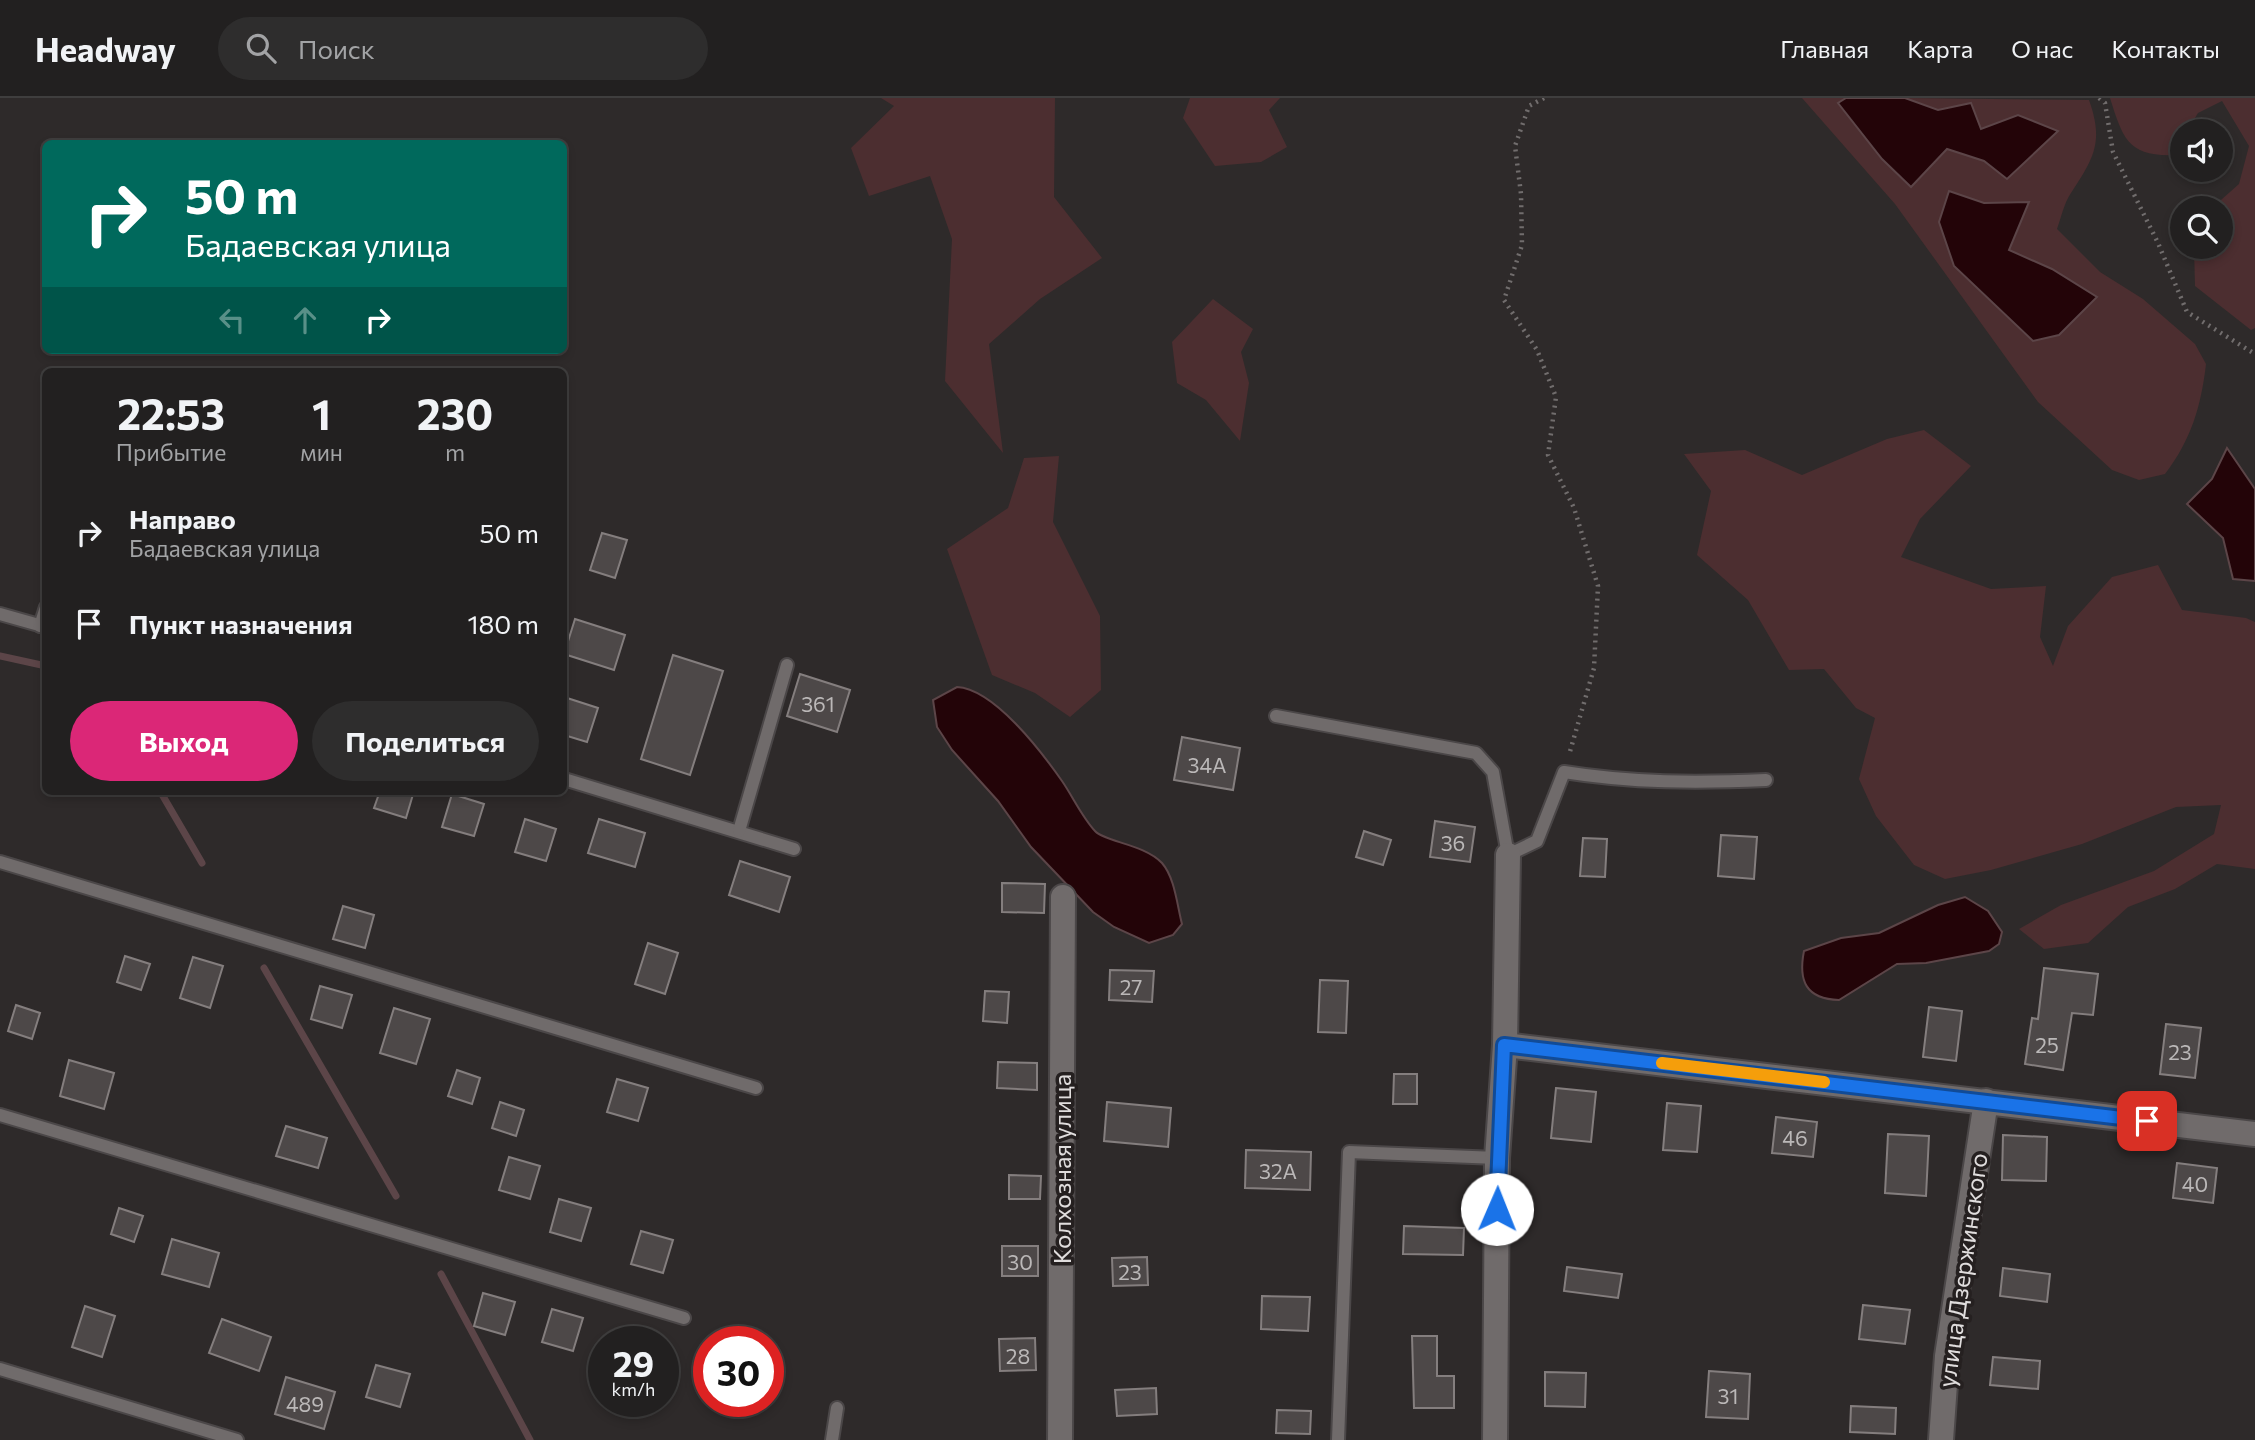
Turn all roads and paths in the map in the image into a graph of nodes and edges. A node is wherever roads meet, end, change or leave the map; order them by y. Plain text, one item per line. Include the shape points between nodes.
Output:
1 (1544, 98) edge
2 (2098, 98) edge
3 (2255, 354) edge
4 (0, 614) edge
5 (42, 626) edge
6 (787, 665) dead end
7 (1276, 716) dead end
8 (1564, 772) junction
9 (567, 780) edge
10 (1766, 780) dead end
11 (739, 831) junction
12 (794, 849) dead end
13 (1508, 855) junction
14 (0, 862) edge
15 (1063, 897) dead end
16 (1504, 1045) junction
17 (756, 1088) dead end
18 (1986, 1101) junction
19 (0, 1115) edge
20 (2255, 1134) edge
21 (1497, 1158) junction
22 (684, 1318) dead end
23 (0, 1369) edge
24 (836, 1408) dead end
25 (237, 1440) edge
26 (832, 1440) edge
27 (1060, 1440) edge
28 (1338, 1440) edge
29 (1495, 1440) edge
30 (1941, 1440) edge

1 - 8 path via 1529,106 1516,146 1522,245 1504,300 1537,351 1556,397 1548,455 1574,508 1598,586 1594,668
2 - 3 path via 2105,103 2113,152 2186,312
4 - 5 lane
6 - 11 lane
7 - 13 lane via 1476,753 1493,772
8 - 10 lane via 1625,782
8 - 13 lane via 1537,841
9 - 11 lane
11 - 12 lane
13 - 16 street
14 - 17 lane
15 - 27 street, Колхозная улица
16 - 18 street
16 - 21 street
18 - 20 street
18 - 30 street, улица Дзержинского via 1947,1356
19 - 22 lane
21 - 28 lane via 1349,1152
21 - 29 street
23 - 25 lane
24 - 26 lane

